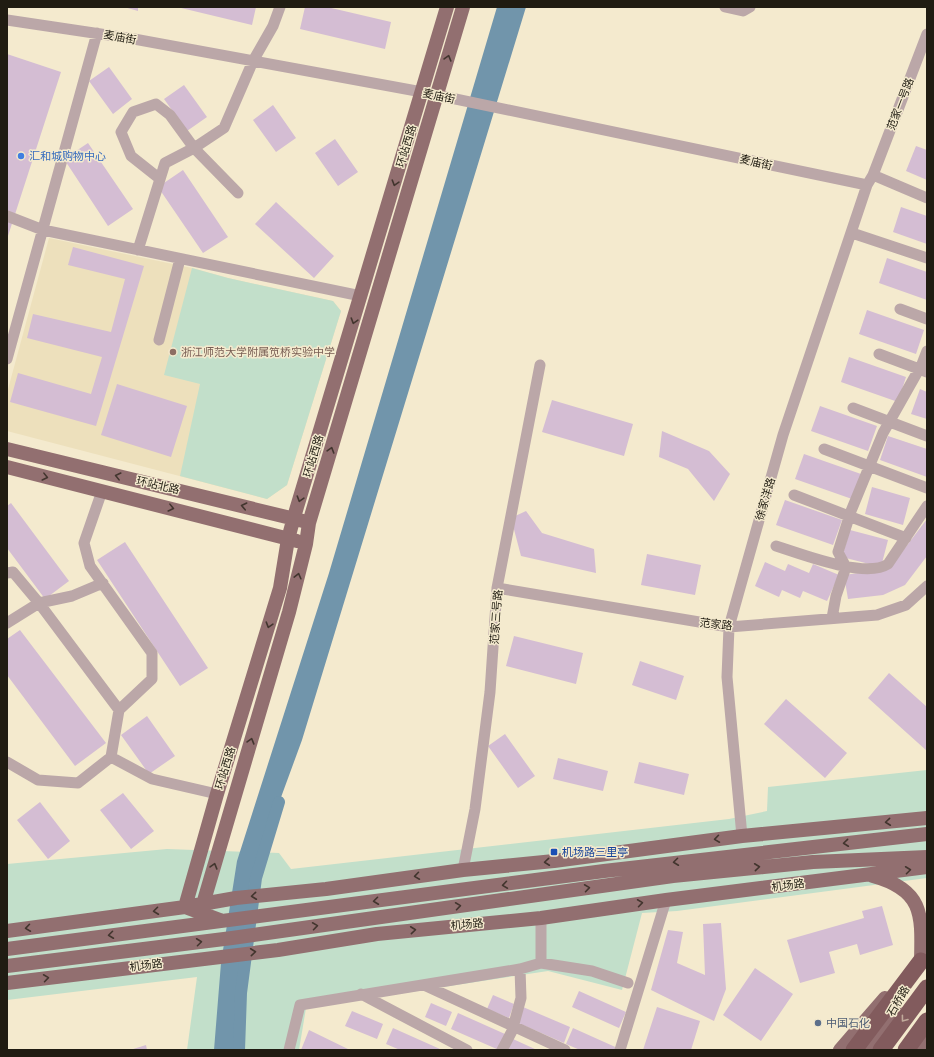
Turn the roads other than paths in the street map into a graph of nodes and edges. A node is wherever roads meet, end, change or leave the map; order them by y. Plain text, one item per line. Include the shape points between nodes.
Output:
1 (280, 7) edge
2 (447, 7) edge
3 (463, 7) edge
4 (725, 7) edge
5 (750, 7) edge
6 (7, 20) edge
7 (97, 33) junction
8 (927, 34) edge
9 (253, 61) junction
10 (422, 92) junction
11 (437, 95) junction
12 (194, 148) junction
13 (160, 179) junction
14 (870, 180) junction
15 (238, 193) dead end
16 (927, 198) edge
17 (7, 216) edge
18 (44, 230) junction
19 (852, 233) junction
20 (138, 250) junction
21 (180, 258) junction
22 (927, 258) edge
23 (361, 296) junction
24 (900, 309) dead end
25 (927, 319) edge
26 (159, 340) dead end
27 (927, 351) edge
28 (880, 354) dead end
29 (7, 359) edge
30 (540, 365) dead end
31 (923, 371) edge
32 (852, 408) dead end
33 (890, 422) junction
34 (927, 436) edge
35 (7, 449) edge
36 (824, 449) dead end
37 (870, 466) junction
38 (7, 467) edge
39 (927, 488) edge
40 (102, 491) junction
41 (794, 495) dead end
42 (927, 506) edge
43 (849, 516) junction
44 (294, 517) junction
45 (309, 523) junction
46 (906, 538) junction
47 (288, 539) junction
48 (306, 544) junction
49 (776, 546) dead end
50 (846, 567) junction
51 (7, 573) edge
52 (103, 584) junction
53 (927, 586) edge
54 (497, 588) junction
55 (39, 603) junction
56 (832, 618) junction
57 (7, 622) edge
58 (730, 627) junction
59 (119, 710) junction
60 (111, 757) junction
61 (7, 762) edge
62 (217, 794) junction
63 (927, 818) edge
64 (927, 834) edge
65 (742, 836) junction
66 (927, 857) edge
67 (813, 862) junction
68 (927, 867) edge
69 (463, 870) junction
70 (869, 874) junction
71 (780, 886) junction
72 (666, 900) junction
73 (203, 904) junction
74 (185, 907) junction
75 (541, 918) junction
76 (226, 919) junction
77 (7, 931) edge
78 (7, 949) edge
79 (924, 957) edge
80 (541, 963) junction
81 (7, 966) edge
82 (520, 969) junction
83 (7, 983) edge
84 (628, 983) dead end
85 (423, 984) junction
86 (927, 988) edge
87 (361, 994) junction
88 (927, 1021) edge
89 (513, 1026) junction
90 (927, 1038) edge
91 (289, 1050) edge
92 (467, 1050) edge
93 (502, 1050) edge
94 (564, 1050) edge
95 (620, 1050) edge
96 (840, 1050) edge
97 (854, 1050) edge
98 (870, 1050) edge
99 (882, 1050) edge
100 (906, 1050) edge
101 (919, 1050) edge

1 - 9 street via 273,26
2 - 10 main road, 环站西路
11 -> 3 main road, 环站西路
4 - 5 street via 743,11
6 - 7 street, 麦庙街
7 - 9 street, 麦庙街
7 - 18 street
8 - 14 street, 范家一号路
9 - 10 street, 麦庙街
9 - 12 street via 224,128
10 - 11 street, 麦庙街
10 -> 23 main road, 环站西路
11 - 14 street, 麦庙街
45 -> 11 main road, 环站西路
12 - 13 street via 165,163
12 - 13 street via 170,115 156,104 133,112 121,132 131,156
12 - 15 street
13 - 20 street
14 - 16 street, 麦庙街
14 - 19 street, 徐家洋路
17 - 18 street
18 - 20 street
18 - 29 street
19 - 22 street
19 - 58 street, 徐家洋路 via 783,435
20 - 21 street
21 - 23 street
21 - 26 street
23 -> 44 main road, 环站西路
24 - 25 street
27 - 31 street
28 - 31 street
30 - 54 street, 范家三号路
31 - 33 street
32 - 33 street
33 - 34 street
33 - 37 street
44 -> 35 main road, 环站北路
36 - 37 street
37 - 39 street
37 - 43 street
38 -> 40 main road, 环站北路
40 -> 47 main road, 环站北路
40 - 52 street via 84,543 90,566
41 - 43 street
42 - 46 street
43 - 46 street
43 - 50 street via 838,552
44 - 45 main road, 环站北路
44 - 47 main road, 环站西路
45 - 48 main road, 环站西路
46 - 50 street via 888,564 881,568
47 - 48 main road, 环站北路
47 -> 62 main road, 环站西路 via 280,588
73 -> 48 main road, 环站西路 via 289,612
49 - 50 street
50 - 56 street
51 - 55 street via 13,572
52 - 55 street via 72,596
52 - 59 street via 152,653 152,679
53 - 56 street, 范家路 via 906,605 877,615
54 - 58 street, 范家路
54 - 69 street, 范家三号路 via 490,692 475,809
55 - 57 street
55 - 59 street
56 - 58 street, 范家路
58 - 65 street, 徐家洋路 via 727,677
59 - 60 street
60 - 61 street via 78,783 38,780
60 - 62 street via 152,778
62 - 74 main road, 环站西路
63 -> 65 main road
64 -> 76 main road via 611,870
65 -> 69 main road via 554,861
66 - 67 main road, 机场路
67 - 71 main road
81 -> 67 main road, 机场路 via 277,932 673,876
70 -> 68 main road, 机场路
69 -> 73 main road
70 - 71 main road, 机场路
70 - 79 main road via 902,887 915,901 920,918
71 - 72 main road, 机场路
75 -> 72 main road, 机场路
72 - 95 street
73 - 74 main road
74 - 76 main road
74 -> 77 main road
75 - 80 street
83 -> 75 main road, 机场路 via 278,950 377,934
76 -> 78 main road
79 - 96 main road via 866,1018
79 - 97 highway
79 - 98 main road, 石桥路
80 - 82 street
80 - 84 street via 592,971
82 - 85 street
82 - 89 street via 521,998
85 - 87 street
85 - 89 street
86 -> 99 highway
87 - 91 street via 300,1006
87 - 92 street
88 - 100 highway
89 - 93 street
89 - 94 street
90 - 101 main road

